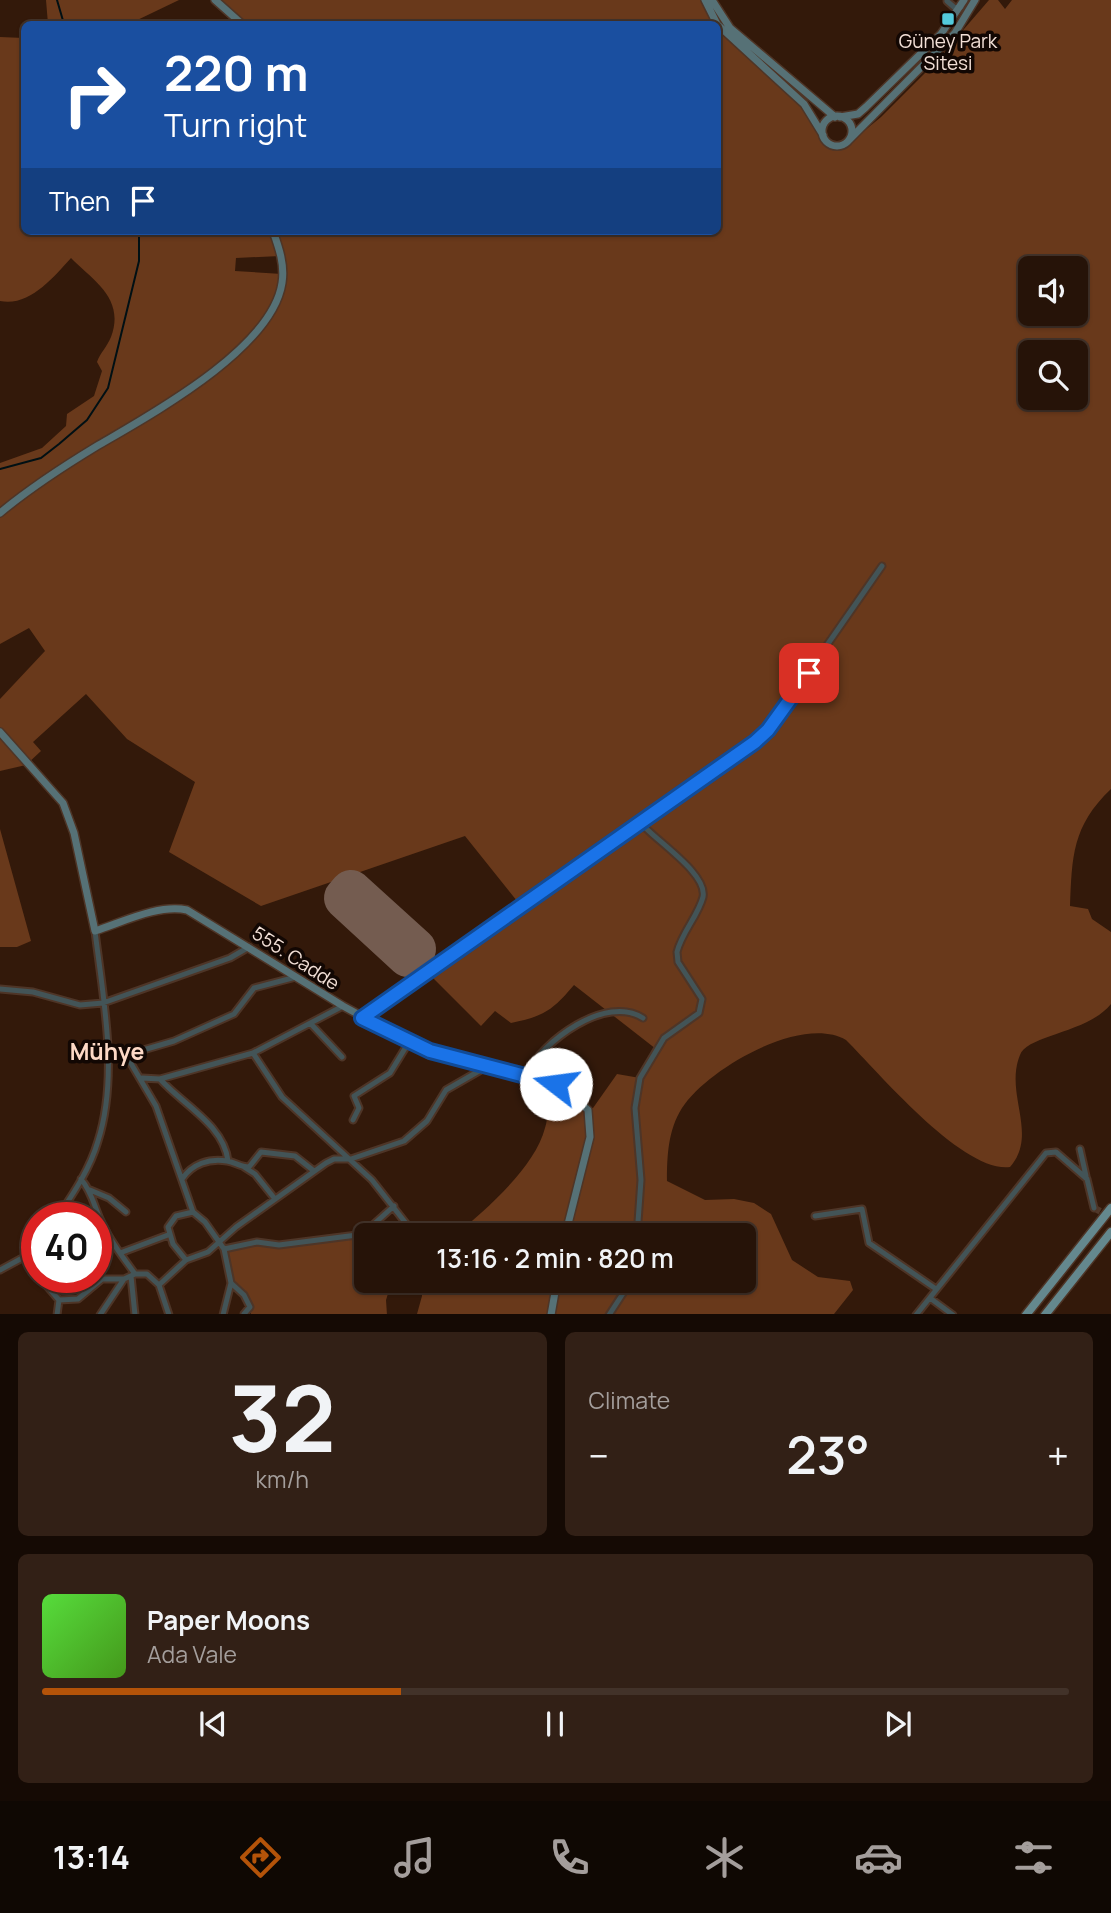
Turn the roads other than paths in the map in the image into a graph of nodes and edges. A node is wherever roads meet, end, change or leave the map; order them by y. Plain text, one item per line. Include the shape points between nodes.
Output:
1 (215, 0) edge
2 (705, 0) edge
3 (712, 0) edge
4 (951, 0) edge
5 (975, 0) edge
6 (962, 4) edge
7 (969, 12) junction
8 (239, 21) edge
9 (715, 21) edge
10 (721, 29) edge
11 (837, 117) junction
12 (823, 135) junction
13 (849, 139) junction
14 (275, 235) edge
15 (0, 513) edge
16 (881, 566) dead end
17 (0, 732) edge
18 (640, 822) junction
19 (96, 931) junction
20 (250, 946) junction
21 (296, 977) junction
22 (0, 989) edge
23 (103, 1003) junction
24 (343, 1006) junction
25 (362, 1018) junction
26 (643, 1018) dead end
27 (311, 1024) junction
28 (409, 1042) junction
29 (107, 1052) junction
30 (253, 1053) junction
31 (126, 1055) junction
32 (342, 1057) dead end
33 (486, 1067) junction
34 (524, 1075) junction
35 (142, 1079) junction
36 (160, 1079) junction
37 (352, 1120) dead end
38 (1080, 1149) dead end
39 (351, 1160) junction
40 (228, 1161) junction
41 (244, 1167) junction
42 (314, 1171) junction
43 (81, 1179) junction
44 (182, 1179) junction
45 (1087, 1180) junction
46 (90, 1190) junction
47 (275, 1199) junction
48 (67, 1202) edge
49 (394, 1206) junction
50 (1094, 1208) dead end
51 (1111, 1208) edge
52 (126, 1212) dead end
53 (193, 1212) junction
54 (815, 1216) dead end
55 (406, 1223) edge
56 (568, 1223) edge
57 (638, 1223) edge
58 (1111, 1232) edge
59 (168, 1235) junction
60 (221, 1246) junction
61 (120, 1253) junction
62 (21, 1258) edge
63 (186, 1260) junction
64 (0, 1269) edge
65 (130, 1277) junction
66 (232, 1283) junction
67 (159, 1285) junction
68 (936, 1289) junction
69 (54, 1293) edge
70 (555, 1293) edge
71 (623, 1293) edge
72 (930, 1297) junction
73 (60, 1300) junction
74 (57, 1314) edge
75 (100, 1314) edge
76 (135, 1314) edge
77 (169, 1314) edge
78 (223, 1314) edge
79 (244, 1314) edge
80 (551, 1314) edge
81 (609, 1314) edge
82 (916, 1314) edge
83 (950, 1314) edge
84 (1027, 1314) edge
85 (1045, 1314) edge

1 - 8 street
2 - 9 street
3 - 11 street via 730,29
4 - 6 street
5 - 7 street
6 - 7 street
6 - 11 street via 941,34 866,107 858,114
7 - 13 street via 955,33
10 - 12 street via 804,104
11 - 12 street via 824,125
11 - 13 street via 851,126
12 - 13 street via 836,146
14 - 15 street via 282,283 271,312 248,340 182,396 96,447
16 - 18 street via 768,730
17 - 19 street via 63,803
18 - 25 street
18 - 57 street via 674,852 701,886 702,898 677,952 678,962 702,999 699,1013 664,1038 640,1078 635,1108 641,1180
19 - 20 street, 555. Cadde via 174,907
19 - 23 street
20 - 21 street, 555. Cadde
20 - 23 street via 230,958
21 - 24 street, 555. Cadde
21 - 31 street via 254,988 234,1014 174,1041
22 - 23 street via 33,992 80,1005
23 - 29 street
24 - 25 street, 555. Cadde
24 - 27 street
25 - 28 street, 555. Cadde
26 - 34 street via 618,1009 580,1024 542,1051
27 - 30 street
27 - 32 street
28 - 33 street, 555. Cadde
28 - 37 street via 390,1073 354,1096 359,1108
29 - 31 street
29 - 43 street via 103,1126
30 - 36 street
30 - 39 street via 282,1097
31 - 35 street
33 - 34 street, 555. Cadde
33 - 39 street via 446,1090 427,1121 404,1141
34 - 56 street, 555. Cadde via 567,1090 582,1101 591,1122
35 - 36 street
35 - 44 street
36 - 40 street via 204,1119 223,1145
38 - 45 street
39 - 42 street via 334,1159
39 - 49 street
40 - 41 street
40 - 44 street via 194,1165
41 - 42 street via 258,1153 269,1152 295,1156
41 - 47 street
42 - 47 street
43 - 46 street
43 - 48 street
44 - 53 street
45 - 50 street
45 - 68 street via 1056,1152 1046,1153
46 - 52 street
46 - 61 street
47 - 60 street
49 - 55 street
49 - 60 street via 357,1235
51 - 84 main road
53 - 59 street via 170,1221
53 - 60 street
54 - 68 street via 862,1209 869,1243
58 - 85 main road
59 - 61 street
59 - 63 street
60 - 63 street
60 - 66 street
61 - 65 street
62 - 64 street
63 - 67 street
65 - 67 street via 147,1274
65 - 73 street via 102,1279 78,1299
65 - 75 street
65 - 76 street
66 - 78 street
66 - 79 street via 249,1301
67 - 77 street
68 - 72 street
69 - 73 street
70 - 80 street
71 - 81 street
72 - 82 street
72 - 83 street
73 - 74 street

